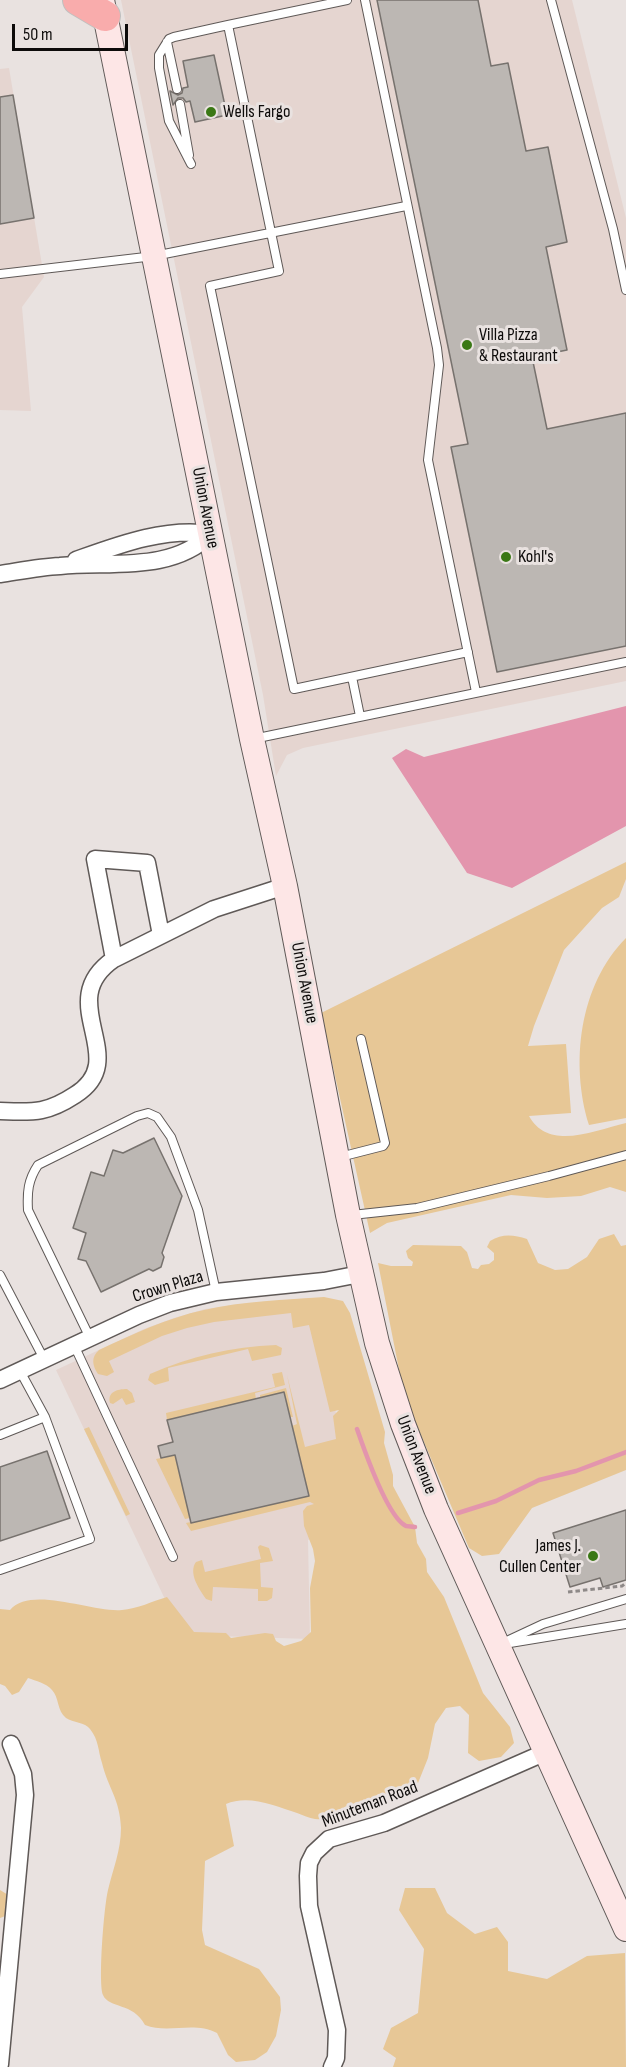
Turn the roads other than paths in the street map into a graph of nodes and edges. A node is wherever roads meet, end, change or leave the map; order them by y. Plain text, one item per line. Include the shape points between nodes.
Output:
1 (78, 0) edge
2 (347, 0) edge
3 (364, 0) edge
4 (551, 0) edge
5 (103, 8) edge
6 (228, 25) junction
7 (167, 42) junction
8 (177, 89) dead end
9 (180, 104) dead end
10 (406, 206) junction
11 (271, 233) junction
12 (154, 256) junction
13 (0, 274) edge
14 (626, 290) edge
15 (211, 534) junction
16 (0, 574) edge
17 (468, 652) junction
18 (626, 662) edge
19 (352, 676) junction
20 (476, 692) junction
21 (360, 716) junction
22 (252, 739) junction
23 (285, 886) junction
24 (161, 935) junction
25 (114, 959) junction
26 (361, 1039) dead end
27 (0, 1111) edge
28 (626, 1155) edge
29 (337, 1158) junction
30 (348, 1215) junction
31 (360, 1274) junction
32 (0, 1275) edge
33 (216, 1292) junction
34 (90, 1338) junction
35 (74, 1345) junction
36 (44, 1359) junction
37 (20, 1371) junction
38 (0, 1380) edge
39 (45, 1418) junction
40 (0, 1435) edge
41 (174, 1557) dead end
42 (0, 1570) edge
43 (626, 1599) edge
44 (626, 1624) edge
45 (498, 1645) junction
46 (10, 1744) dead end
47 (546, 1752) junction
48 (626, 1929) edge
49 (2, 2015) edge
50 (0, 2064) edge
51 (332, 2067) edge

1 - 5 highway
2 - 6 lane
3 - 10 lane
4 - 14 lane
5 - 12 street, Union Avenue
6 - 7 lane via 175,36
6 - 11 lane
7 - 8 lane
7 - 9 lane via 159,55 159,68 169,121 191,164
10 - 11 lane
10 - 17 lane via 439,365 428,460
11 - 12 lane
11 - 19 lane via 279,271 210,286 294,689
12 - 13 lane
12 - 15 street, Union Avenue
15 - 16 street via 181,555 124,565 61,566
15 - 22 street, Union Avenue
17 - 19 lane
17 - 20 lane
18 - 20 lane
19 - 21 lane
20 - 21 lane
21 - 22 lane
22 - 23 street, Union Avenue
23 - 24 street via 214,909
23 - 29 street, Union Avenue
24 - 25 street
24 - 25 street via 147,863 95,859
25 - 27 street via 93,978 89,991 98,1053 93,1079 85,1089 45,1110
26 - 29 lane via 385,1143
28 - 30 lane via 417,1208
29 - 30 street, Union Avenue
30 - 31 street, Union Avenue
31 - 33 street, Crown Plaza
31 - 45 street, Union Avenue via 403,1424 436,1509
32 - 36 lane
33 - 34 street, Crown Plaza via 170,1303
33 - 34 lane via 198,1210 171,1137 157,1117 148,1113 137,1116 38,1165 27,1190 28,1210
34 - 35 street, Crown Plaza
35 - 36 street, Crown Plaza
35 - 41 lane
36 - 37 street, Crown Plaza
37 - 38 street, Crown Plaza
37 - 39 lane
39 - 40 lane
39 - 42 lane via 90,1539
43 - 45 lane via 543,1624
44 - 45 lane
45 - 47 street, Union Avenue
46 - 49 street via 23,1774 25,1795
47 - 48 street, Union Avenue
47 - 51 street, Minuteman Road via 384,1823 329,1839 314,1853 309,1863 309,1906 337,2031
49 - 50 street

